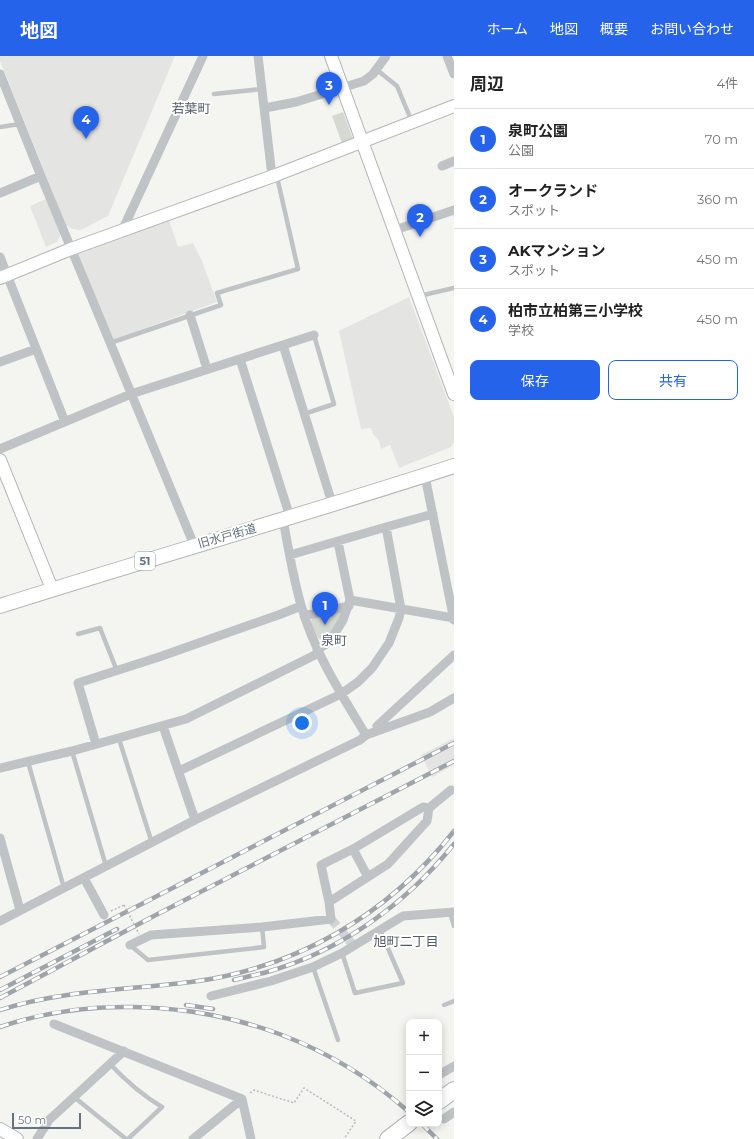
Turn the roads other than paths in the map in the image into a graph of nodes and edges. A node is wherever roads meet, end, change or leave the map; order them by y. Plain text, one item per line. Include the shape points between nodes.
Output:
1 (202, 56) edge
2 (258, 56) edge
3 (331, 56) edge
4 (386, 56) edge
5 (448, 56) edge
6 (377, 70) junction
7 (0, 74) edge
8 (454, 74) edge
9 (343, 88) junction
10 (262, 89) junction
11 (214, 94) dead end
12 (454, 106) edge
13 (264, 108) junction
14 (412, 122) junction
15 (20, 124) junction
16 (0, 127) edge
17 (362, 142) junction
18 (454, 161) edge
19 (442, 166) dead end
20 (40, 176) junction
21 (274, 176) junction
22 (0, 193) edge
23 (454, 210) edge
24 (122, 230) junction
25 (395, 230) junction
26 (71, 249) junction
27 (0, 257) edge
28 (4, 276) edge
29 (454, 288) edge
30 (419, 296) junction
31 (190, 315) junction
32 (314, 336) joint
33 (110, 343) junction
34 (283, 346) junction
35 (36, 349) junction
36 (240, 359) junction
37 (0, 362) edge
38 (207, 369) junction
39 (131, 394) junction
40 (454, 394) edge
41 (304, 414) junction
42 (65, 422) junction
43 (0, 449) edge
44 (0, 460) edge
45 (454, 466) edge
46 (426, 476) junction
47 (332, 504) junction
48 (433, 514) junction
49 (286, 518) junction
50 (386, 527) junction
51 (338, 542) junction
52 (194, 545) junction
53 (290, 556) junction
54 (52, 590) junction
55 (349, 603) junction
56 (0, 606) edge
57 (301, 606) junction
58 (401, 609) junction
59 (304, 616) junction
60 (454, 619) edge
61 (78, 634) dead end
62 (318, 652) junction
63 (454, 656) edge
64 (117, 671) junction
65 (341, 694) junction
66 (454, 698) edge
67 (163, 726) junction
68 (380, 730) junction
69 (366, 735) junction
70 (119, 739) junction
71 (96, 744) junction
72 (72, 751) junction
73 (28, 762) junction
74 (0, 768) edge
75 (179, 771) junction
76 (451, 790) dead end
77 (429, 808) junction
78 (195, 820) junction
79 (0, 838) edge
80 (152, 843) junction
81 (353, 849) junction
82 (106, 866) junction
83 (368, 877) junction
84 (84, 878) junction
85 (64, 888) junction
86 (329, 902) junction
87 (20, 910) junction
88 (452, 912) edge
89 (104, 915) road end
90 (0, 921) edge
91 (454, 926) edge
92 (262, 927) junction
93 (380, 930) junction
94 (130, 945) joint
95 (342, 953) junction
96 (313, 967) junction
97 (211, 996) dead end
98 (454, 1001) edge
99 (444, 1004) dead end
100 (54, 1024) dead end
101 (338, 1040) dead end
102 (124, 1051) junction
103 (110, 1064) junction
104 (454, 1066) edge
105 (442, 1073) edge
106 (454, 1090) edge
107 (74, 1097) junction
108 (242, 1098) junction
109 (442, 1099) edge
110 (454, 1112) edge
111 (444, 1119) dead end
112 (406, 1125) edge
113 (0, 1129) edge
114 (17, 1139) edge
115 (37, 1139) edge
116 (127, 1139) edge
117 (193, 1139) edge
118 (251, 1139) edge
119 (388, 1139) edge

1 - 24 street
2 - 10 street
3 - 9 street
4 - 6 street
5 - 8 street
6 - 9 street via 364,81
6 - 14 lane via 397,86
7 - 15 street
9 - 13 street via 296,102
9 - 17 street
10 - 11 lane
10 - 13 street
12 - 14 street
13 - 21 street
14 - 17 street
15 - 16 lane
15 - 20 street
17 - 21 street
17 - 25 street
18 - 19 street
20 - 22 street
20 - 26 street
21 - 24 street
21 - 31 lane via 298,269 217,293 221,305
23 - 25 street
24 - 26 street
25 - 30 street
26 - 28 street
26 - 33 street
27 - 28 street
28 - 35 street
29 - 30 lane
30 - 40 street
31 - 33 lane
31 - 38 street
32 - 34 street
32 - 41 lane via 334,404
33 - 39 street
34 - 36 street
34 - 41 street
35 - 37 street
35 - 42 street
36 - 38 street
36 - 49 street
38 - 39 street
39 - 42 street
39 - 52 street
41 - 47 street
42 - 43 street
44 - 54 street
45 - 46 main road, 旧水戸街道 / 51
46 - 47 main road, 旧水戸街道 / 51
46 - 48 street
47 - 49 main road, 旧水戸街道 / 51
48 - 50 street
48 - 60 street
49 - 52 main road, 旧水戸街道 / 51
49 - 53 street
50 - 51 street
50 - 58 street
51 - 53 street
51 - 55 street
52 - 54 main road, 旧水戸街道 / 51
53 - 57 street
54 - 56 main road, 旧水戸街道 / 51
55 - 58 street
55 - 59 street
55 - 62 street via 334,636
57 - 59 street
57 - 64 street
58 - 60 street
58 - 65 street via 393,635 383,653 363,678
59 - 62 street
61 - 64 lane via 100,628
62 - 65 street
62 - 67 street via 186,719
63 - 68 street via 377,726
64 - 71 street via 78,683
65 - 69 street
65 - 75 street
66 - 68 street via 430,712
67 - 70 street
67 - 75 street
68 - 69 street
69 - 78 street
70 - 71 street
70 - 80 lane
71 - 72 street
72 - 73 street
72 - 82 lane
73 - 74 street
73 - 85 lane
75 - 78 street
76 - 77 street
77 - 81 street via 422,807
77 - 83 street via 427,821 388,864
78 - 80 street
79 - 87 street
80 - 82 street
81 - 83 street
81 - 86 street via 321,865
82 - 84 street
83 - 86 street
84 - 85 street
84 - 89 street
85 - 87 street
86 - 92 street via 331,919
87 - 90 street
88 - 91 lane
88 - 93 street via 403,916
92 - 94 street via 151,935
92 - 94 lane via 264,947 148,960
93 - 95 street
93 - 95 lane via 403,983 355,993
95 - 96 street
96 - 97 street
96 - 101 lane
98 - 99 lane
100 - 102 street
102 - 103 street
102 - 108 street
103 - 107 street
103 - 116 lane via 145,1097 162,1107
104 - 105 street
106 - 109 highway
107 - 115 street via 49,1120
107 - 116 lane
108 - 117 street
108 - 118 street
110 - 111 street
112 - 119 highway
113 - 114 street

